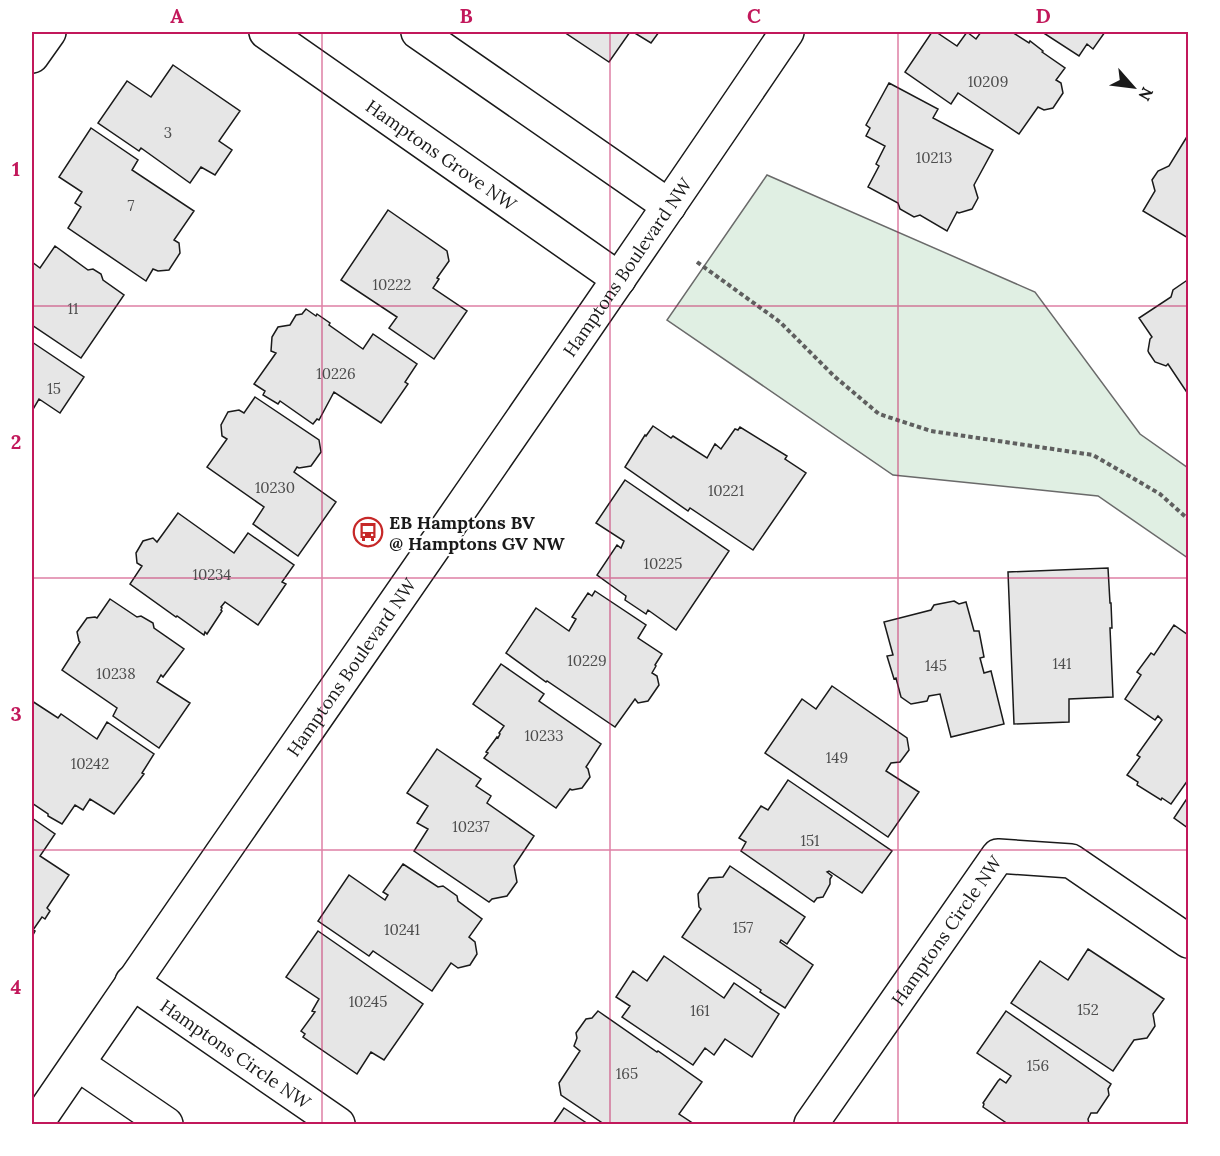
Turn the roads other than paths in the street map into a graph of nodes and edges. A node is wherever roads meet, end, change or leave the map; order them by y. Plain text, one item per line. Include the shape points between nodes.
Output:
1 (49, 32) edge
2 (266, 32) edge
3 (418, 32) edge
4 (787, 32) edge
5 (32, 56) edge
6 (669, 206) junction
7 (619, 279) junction
8 (1188, 941) edge
9 (132, 982) junction
10 (78, 1064) junction
11 (36, 1125) edge
12 (166, 1125) edge
13 (338, 1125) edge
14 (811, 1125) edge

1 - 5 street
2 - 7 street, Hamptons Grove NW
3 - 6 street
4 - 6 street, Hamptons Boulevard NW
6 - 7 street, Hamptons Boulevard NW
7 - 9 street, Hamptons Boulevard NW
8 - 14 street, Hamptons Circle NW via 1071,861 998,856
9 - 10 street, Hamptons Boulevard NW
9 - 13 street, Hamptons Circle NW
10 - 11 street, Hamptons Boulevard NW
10 - 12 street

